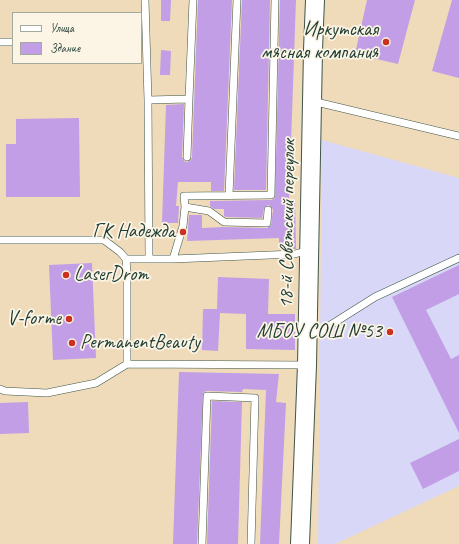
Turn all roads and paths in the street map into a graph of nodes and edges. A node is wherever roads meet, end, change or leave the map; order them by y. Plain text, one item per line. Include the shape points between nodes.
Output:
1 (145, 0) edge
2 (193, 0) edge
3 (237, 0) edge
4 (275, 0) edge
5 (315, 0) edge
6 (144, 41) edge
7 (0, 42) edge
8 (12, 42) edge
9 (189, 99) junction
10 (148, 100) junction
11 (312, 101) junction
12 (459, 136) edge
13 (187, 157) dead end
14 (229, 195) junction
15 (184, 207) junction
16 (268, 210) dead end
17 (0, 240) edge
18 (309, 250) junction
19 (459, 258) edge
20 (126, 259) junction
21 (149, 259) junction
22 (173, 259) junction
23 (307, 340) junction
24 (127, 364) junction
25 (307, 365) junction
26 (0, 389) edge
27 (202, 544) edge
28 (251, 544) edge
29 (300, 544) edge

1 - 6 lane
2 - 9 lane
3 - 14 lane
4 - 14 lane via 271,195
5 - 11 street, 18-й Советский переулок
6 - 10 lane
7 - 8 lane
9 - 10 lane
9 - 13 lane
10 - 21 lane
11 - 12 lane
11 - 18 street, 18-й Советский переулок
14 - 15 lane via 184,196
15 - 16 lane via 209,211 224,222 267,223
15 - 22 lane via 183,226
17 - 20 lane via 104,240
18 - 22 lane via 295,254
18 - 23 street, 18-й Советский переулок
19 - 23 lane via 375,297
20 - 21 lane
20 - 24 lane
21 - 22 lane
23 - 25 street, 18-й Советский переулок
24 - 25 lane
24 - 26 lane via 96,383 47,393
25 - 29 street, 18-й Советский переулок
27 - 28 lane via 207,396 255,398

